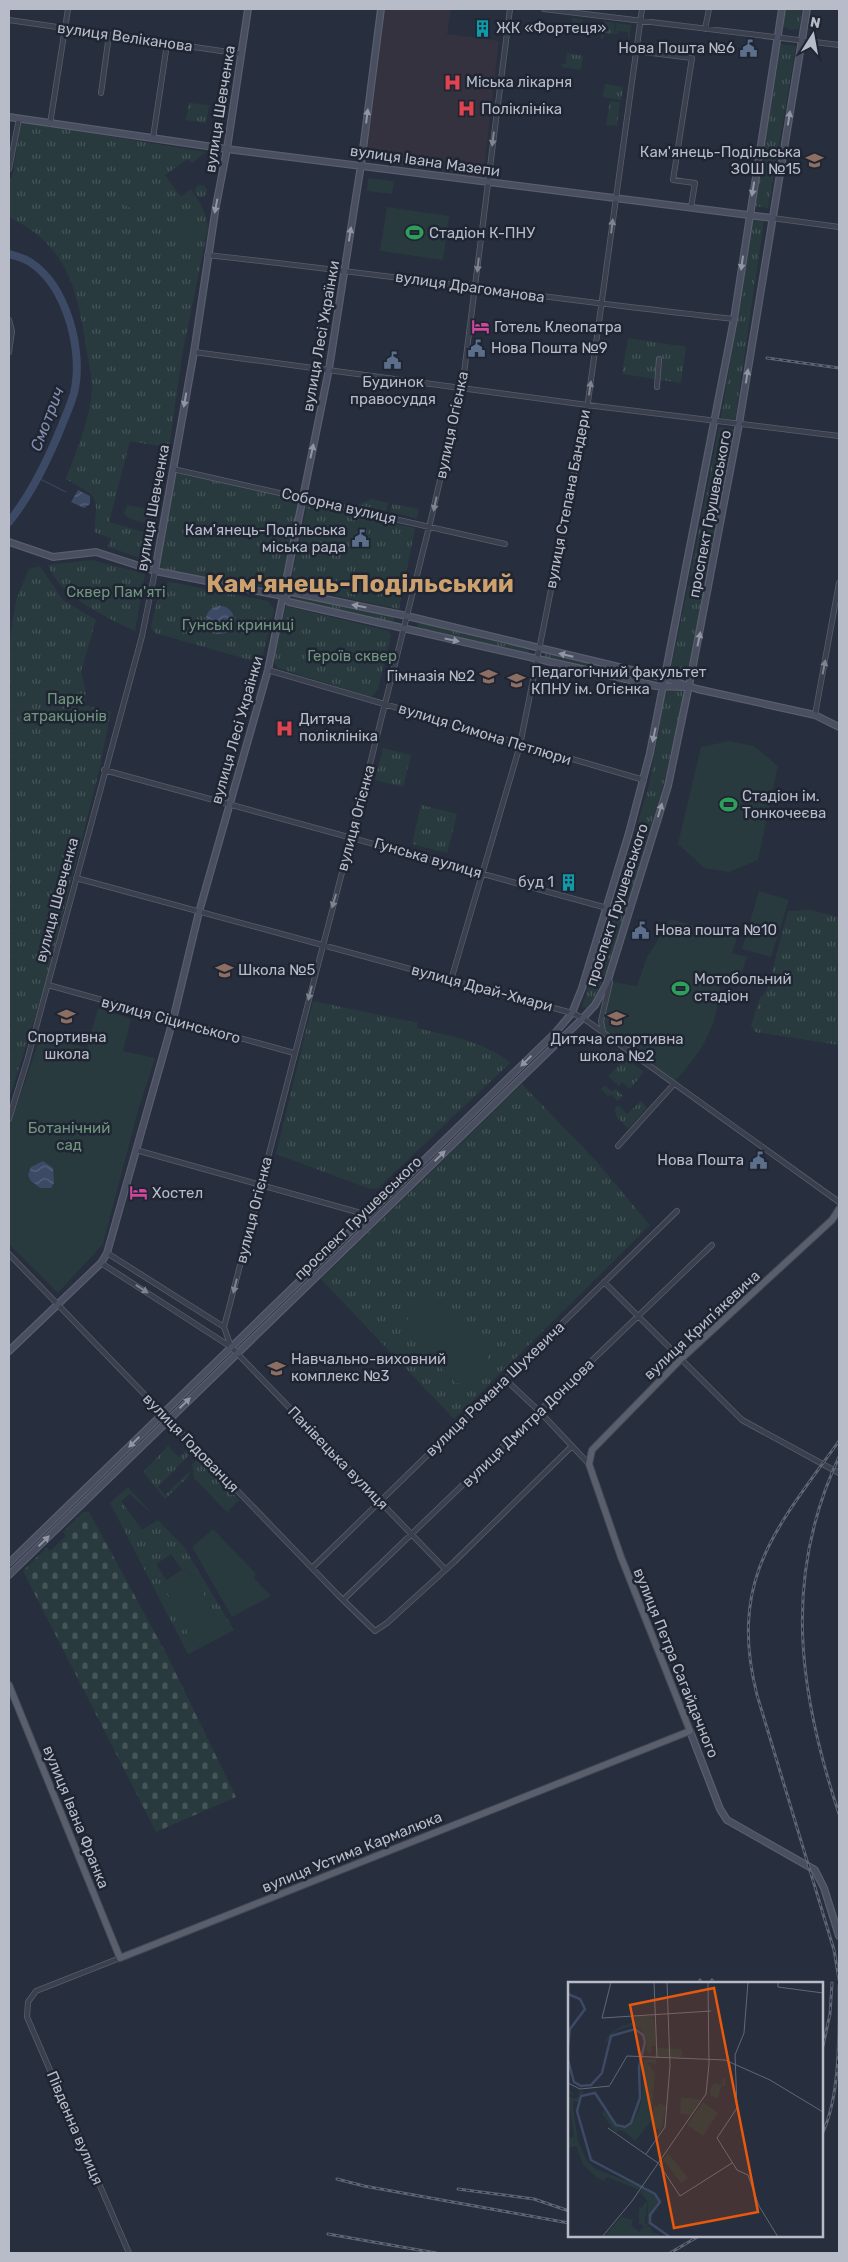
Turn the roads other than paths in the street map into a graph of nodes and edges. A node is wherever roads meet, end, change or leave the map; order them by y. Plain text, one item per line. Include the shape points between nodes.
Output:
1 (68, 9) edge
2 (248, 9) edge
3 (381, 9) edge
4 (510, 9) edge
5 (544, 9) edge
6 (642, 9) edge
7 (709, 9) edge
8 (782, 9) edge
9 (807, 9) edge
10 (9, 20) edge
11 (641, 20) junction
12 (65, 29) junction
13 (705, 29) junction
14 (109, 35) junction
15 (778, 37) junction
16 (802, 40) junction
17 (167, 44) junction
18 (839, 45) edge
19 (636, 51) junction
20 (242, 54) junction
21 (101, 93) dead end
22 (9, 118) edge
23 (19, 119) junction
24 (50, 124) junction
25 (153, 138) junction
26 (228, 149) junction
27 (361, 165) junction
28 (9, 170) edge
29 (487, 182) junction
30 (615, 198) junction
31 (691, 207) junction
32 (749, 214) junction
33 (772, 218) junction
34 (839, 227) edge
35 (207, 255) junction
36 (345, 270) junction
37 (476, 288) junction
38 (602, 304) junction
39 (734, 319) junction
40 (9, 320) edge
41 (9, 352) edge
42 (194, 352) junction
43 (659, 359) dead end
44 (329, 369) junction
45 (657, 387) dead end
46 (461, 388) junction
47 (587, 405) junction
48 (715, 421) junction
49 (739, 424) junction
50 (839, 436) edge
51 (173, 469) junction
52 (303, 498) junction
53 (429, 527) junction
54 (9, 542) edge
55 (505, 544) dead end
56 (155, 571) junction
57 (839, 583) edge
58 (283, 596) junction
59 (407, 616) junction
60 (404, 629) junction
61 (538, 648) junction
62 (536, 658) junction
63 (268, 670) junction
64 (665, 678) junction
65 (689, 686) junction
66 (663, 687) junction
67 (385, 704) junction
68 (814, 714) junction
69 (839, 727) edge
70 (520, 745) junction
71 (104, 770) junction
72 (644, 780) junction
73 (229, 804) junction
74 (352, 837) junction
75 (482, 873) junction
76 (76, 878) junction
77 (606, 908) junction
78 (199, 912) junction
79 (322, 945) junction
80 (613, 963) junction
81 (451, 980) junction
82 (48, 985) junction
83 (572, 1012) junction
84 (583, 1018) junction
85 (173, 1020) junction
86 (604, 1034) junction
87 (294, 1053) junction
88 (674, 1084) junction
89 (9, 1119) edge
90 (618, 1146) dead end
91 (136, 1150) junction
92 (260, 1183) junction
93 (839, 1202) edge
94 (839, 1209) edge
95 (678, 1211) dead end
96 (368, 1215) junction
97 (712, 1245) dead end
98 (107, 1253) junction
99 (9, 1254) edge
100 (101, 1262) junction
101 (604, 1282) junction
102 (57, 1305) junction
103 (640, 1316) junction
104 (224, 1327) junction
105 (231, 1347) junction
106 (9, 1351) edge
107 (238, 1353) junction
108 (681, 1360) junction
109 (505, 1379) junction
110 (539, 1411) junction
111 (163, 1414) junction
112 (168, 1419) junction
113 (572, 1446) junction
114 (588, 1464) junction
115 (839, 1473) edge
116 (380, 1501) junction
117 (412, 1534) junction
118 (9, 1563) edge
119 (313, 1567) junction
120 (445, 1569) junction
121 (9, 1574) edge
122 (344, 1600) junction
123 (9, 1685) edge
124 (690, 1731) junction
125 (839, 1936) edge
126 (120, 1958) junction
127 (28, 2002) joint
128 (129, 2253) edge

1 - 12 street
2 - 20 main road, вулиця Шевченка
27 -> 3 main road, вулиця Лесі Українки
4 -> 29 street, вулиця Огієнка
5 - 11 street
6 - 11 street, вулиця Степана Бандери
7 - 13 street
8 - 15 main road, проспект Грушевського
9 - 16 main road, проспект Грушевського
10 - 12 street, вулиця Веліканова
11 - 13 street
11 - 19 street, вулиця Степана Бандери
12 - 14 street, вулиця Веліканова
12 - 24 street
13 - 15 street
14 - 17 street, вулиця Веліканова
14 - 21 street
15 - 16 street
15 -> 32 main road, проспект Грушевського
16 - 18 street
33 -> 16 main road, проспект Грушевського
17 - 20 street, вулиця Веліканова
17 - 25 street
19 - 30 street, вулиця Степана Бандери
19 - 31 street via 692,58 673,180 695,183
20 - 26 main road, вулиця Шевченка
22 - 23 main road, вулиця Івана Мазепи
23 - 24 main road, вулиця Івана Мазепи
23 - 28 street
24 - 25 main road, вулиця Івана Мазепи
25 - 26 main road, вулиця Івана Мазепи
26 - 27 main road, вулиця Івана Мазепи
26 -> 35 main road, вулиця Шевченка
27 - 29 main road, вулиця Івана Мазепи
36 -> 27 main road, вулиця Лесі Українки
29 - 30 main road, вулиця Івана Мазепи
29 -> 37 street, вулиця Огієнка
30 - 31 main road, вулиця Івана Мазепи
38 -> 30 street, вулиця Степана Бандери
31 - 32 main road, вулиця Івана Мазепи
32 - 33 main road, вулиця Івана Мазепи
32 -> 39 main road, проспект Грушевського
33 - 34 street, вулиця Івана Мазепи
49 -> 33 main road, проспект Грушевського
35 - 36 street, вулиця Драгоманова
35 - 42 main road, вулиця Шевченка
36 - 37 street, вулиця Драгоманова
36 - 44 main road, вулиця Лесі Українки
37 - 38 street, вулиця Драгоманова
37 - 46 street, вулиця Огієнка
38 - 39 street, вулиця Драгоманова
47 -> 38 street, вулиця Степана Бандери
39 - 48 main road, проспект Грушевського
40 - 41 street via 12,331
42 - 44 street
42 -> 51 main road, вулиця Шевченка
43 - 45 street
44 - 46 street
52 -> 44 main road, вулиця Лесі Українки
46 - 47 street
46 -> 53 street, вулиця Огієнка
47 - 48 street
47 - 61 street, вулиця Степана Бандери
48 - 49 street
48 - 64 main road, проспект Грушевського
49 - 50 street
65 -> 49 main road, проспект Грушевського
51 - 52 street, Соборна вулиця
51 - 56 main road, вулиця Шевченка
52 - 53 street, Соборна вулиця
52 - 58 main road, вулиця Лесі Українки
53 - 55 street, Соборна вулиця
53 - 59 street, вулиця Огієнка
54 - 56 main road via 52,557 96,552
56 - 58 main road
56 - 71 street, вулиця Шевченка via 142,636
68 -> 57 street
59 -> 58 main road via 291,592
58 - 60 main road via 289,602
58 - 63 main road, вулиця Лесі Українки
59 - 60 street, вулиця Огієнка
59 - 61 main road
60 -> 62 main road
60 - 67 street, вулиця Огієнка
61 - 62 street, вулиця Степана Бандери
64 -> 61 main road
62 - 66 main road
62 - 70 street, вулиця Степана Бандери
63 - 67 street, вулиця Симона Петлюри
63 - 73 main road, вулиця Лесі Українки
64 - 65 main road
64 - 66 main road, проспект Грушевського
65 - 66 main road
65 - 68 main road
80 -> 65 main road, проспект Грушевського via 668,786
66 -> 72 main road, проспект Грушевського
67 - 70 street, вулиця Симона Петлюри
67 - 74 street, вулиця Огієнка
68 - 69 main road
70 - 72 street, вулиця Симона Петлюри
70 - 75 street, вулиця Степана Бандери
71 - 73 street, Гунська вулиця
71 - 76 street, вулиця Шевченка
72 - 77 main road, проспект Грушевського
73 - 74 street, Гунська вулиця
73 - 78 main road, вулиця Лесі Українки
74 - 75 street, Гунська вулиця
74 -> 79 street, вулиця Огієнка
75 - 77 street, Гунська вулиця
75 - 81 street, вулиця Степана Бандери
76 - 78 street, вулиця Драй-Хмари
76 - 82 street, вулиця Шевченка
77 - 83 main road, проспект Грушевського
78 - 79 street, вулиця Драй-Хмари
78 - 85 main road, вулиця Лесі Українки
79 - 81 street, вулиця Драй-Хмари
79 -> 87 street, вулиця Огієнка
80 - 84 main road, проспект Грушевського via 601,996
80 - 86 street via 601,1021
81 - 83 street, вулиця Драй-Хмари
82 - 85 street, вулиця Сіцинського
82 - 89 street, вулиця Шевченка
83 - 84 street, вулиця Драй-Хмари
83 -> 96 main road, проспект Грушевського via 555,1033
84 - 86 street, вулиця Драй-Хмари
107 -> 84 main road, проспект Грушевського
85 - 87 street, вулиця Сіцинського
85 - 91 main road, вулиця Лесі Українки
86 - 88 street, вулиця Драй-Хмари
87 - 92 street, вулиця Огієнка
88 - 90 street
88 - 93 street, вулиця Драй-Хмари
91 - 92 street
91 - 98 main road, вулиця Лесі Українки
92 - 96 street
92 -> 104 street, вулиця Огієнка
94 - 108 main road, вулиця Крипʼякевича via 832,1220
95 - 101 street, вулиця Романа Шухевича
96 - 105 main road, проспект Грушевського
97 - 103 street, вулиця Дмитра Донцова
98 - 100 main road, вулиця Лесі Українки
98 - 104 street
99 - 102 street, вулиця Годованця
100 - 102 main road, вулиця Лесі Українки
100 -> 105 street, Панівецька вулиця
101 - 103 street
101 - 109 street, вулиця Романа Шухевича
102 - 106 main road, вулиця Лесі Українки
102 - 111 street, вулиця Годованця
103 - 108 street
103 - 110 street, вулиця Дмитра Донцова
104 - 105 street
105 - 107 street, Панівецька вулиця
105 - 111 main road, проспект Грушевського
112 -> 107 main road, проспект Грушевського
107 - 116 street, Панівецька вулиця
108 - 114 main road, вулиця Крипʼякевича via 592,1450
108 - 115 street via 742,1420
109 - 110 street, вулиця Петра Сагайдачного
109 - 116 street, вулиця Романа Шухевича
110 - 113 street, вулиця Петра Сагайдачного
110 - 117 street, вулиця Дмитра Донцова
111 - 112 street, вулиця Годованця
111 -> 118 main road, проспект Грушевського
112 - 119 street, вулиця Годованця
121 -> 112 main road, проспект Грушевського
113 - 114 street, вулиця Петра Сагайдачного
113 - 120 street
114 - 124 main road, вулиця Петра Сагайдачного
116 - 117 street, Панівецька вулиця
116 - 119 street, вулиця Романа Шухевича
117 - 120 street, Панівецька вулиця
117 - 122 street, вулиця Дмитра Донцова
119 - 122 street, вулиця Годованця
120 - 122 street, вулиця Годованця via 387,1623 375,1630
123 - 126 main road, вулиця Івана Франка
124 - 125 main road, вулиця Петра Сагайдачного via 727,1820 814,1870 823,1883
124 - 126 main road, вулиця Устима Кармалюка
126 - 127 street, вулиця Устима Кармалюка via 36,1991
127 - 128 street, Південна вулиця via 27,2018

